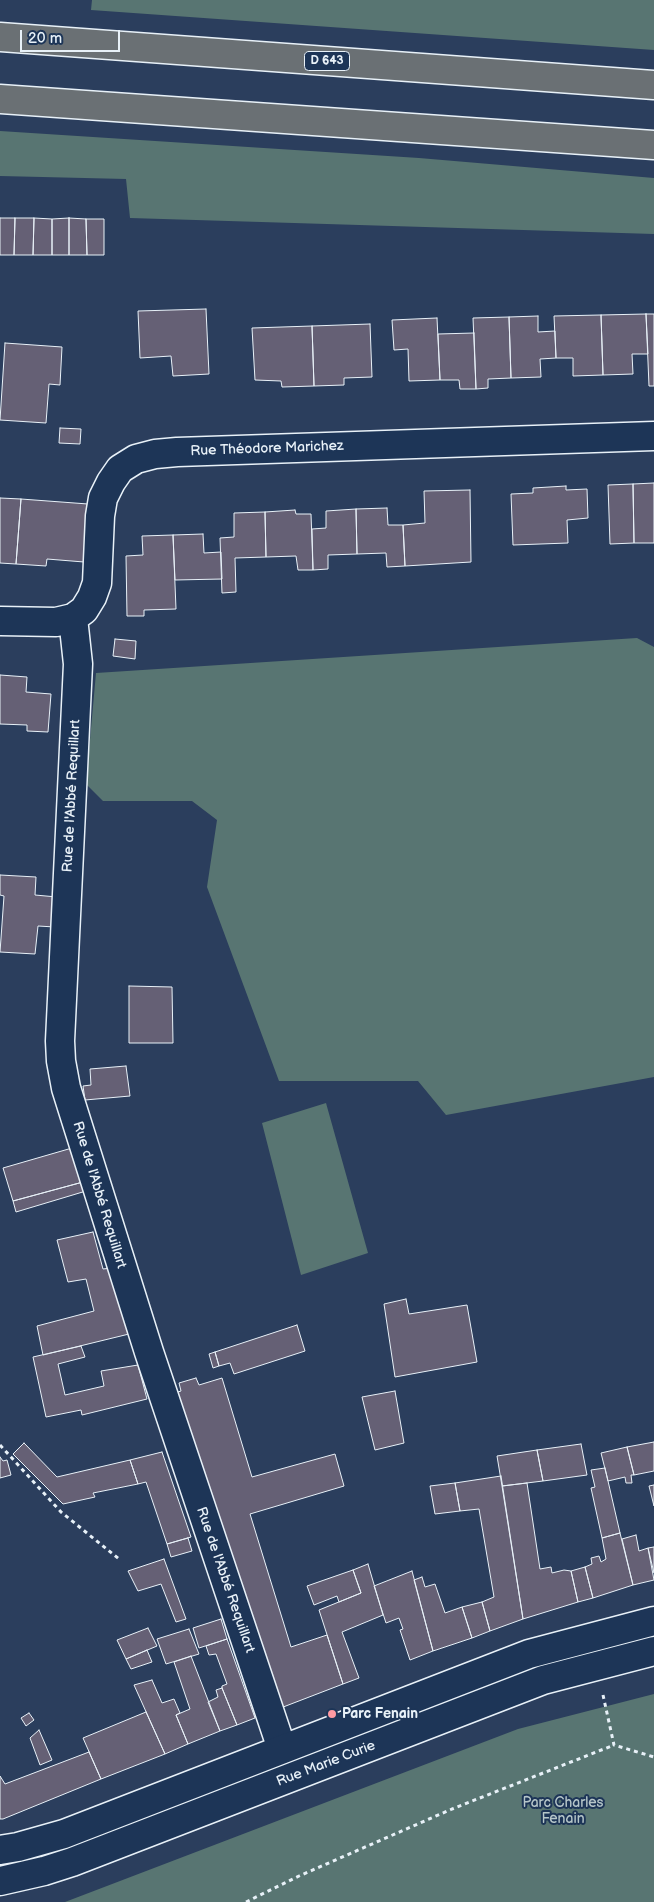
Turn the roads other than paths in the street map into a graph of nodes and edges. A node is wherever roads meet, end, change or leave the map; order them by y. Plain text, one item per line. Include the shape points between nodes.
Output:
1 (0, 37) edge
2 (654, 85) edge
3 (0, 98) edge
4 (654, 145) edge
5 (654, 436) edge
6 (73, 618) junction
7 (0, 621) edge
8 (654, 1621) edge
9 (654, 1652) edge
10 (282, 1749) junction
11 (0, 1850) edge
12 (0, 1881) edge

1 - 2 highway, D 643
3 - 4 highway
5 - 6 street, Rue Théodore Marichez via 177,452 136,459 120,469 103,498 97,583 84,610
6 - 7 street via 48,622
6 - 10 street, Rue de l'Abbé Requillart via 78,664 61,1061 66,1088 148,1352
8 - 10 street via 529,1654
9 - 12 street, Rue Marie Curie via 543,1680 72,1862
10 - 11 street via 64,1834

